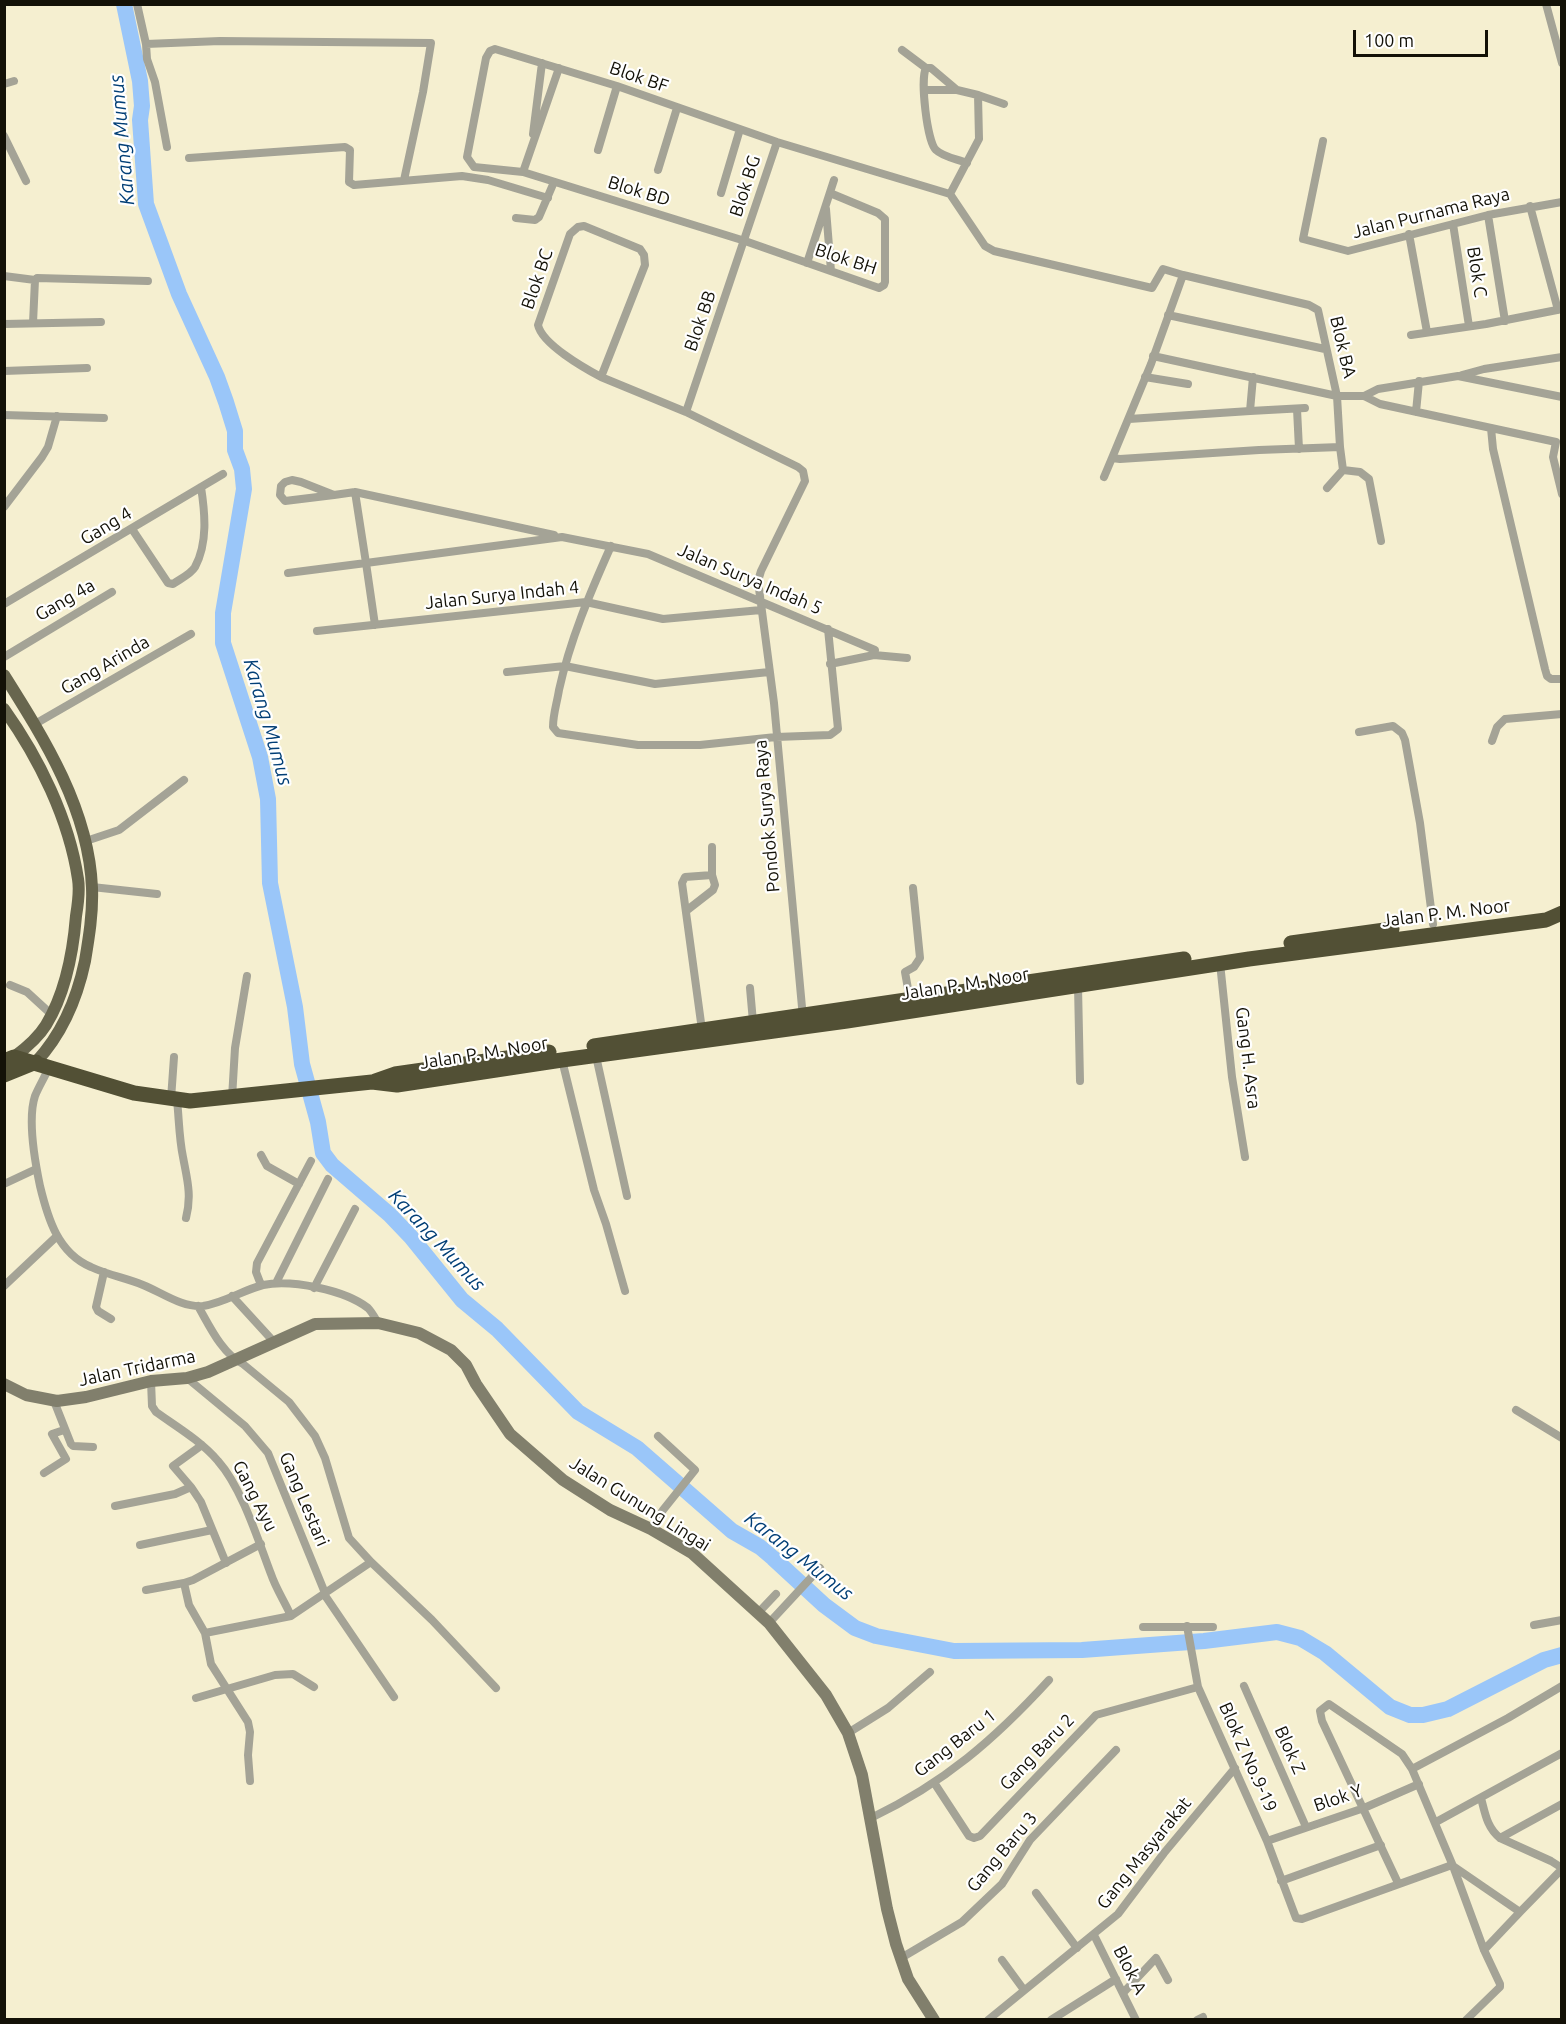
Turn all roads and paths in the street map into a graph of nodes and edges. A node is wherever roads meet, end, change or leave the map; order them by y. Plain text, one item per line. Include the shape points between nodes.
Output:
1 (136, 4) edge
2 (1546, 4) edge
3 (146, 44) junction
4 (902, 50) dead end
5 (490, 51) joint
6 (542, 63) junction
7 (1562, 63) edge
8 (559, 68) junction
9 (926, 68) junction
10 (14, 81) dead end
11 (4, 84) edge
12 (617, 86) junction
13 (924, 90) junction
14 (957, 90) junction
15 (978, 95) junction
16 (1004, 104) dead end
17 (677, 108) junction
18 (740, 129) junction
19 (4, 136) edge
20 (533, 140) junction
21 (1323, 141) dead end
22 (777, 142) junction
23 (168, 147) dead end
24 (598, 150) dead end
25 (189, 158) dead end
26 (966, 163) junction
27 (658, 170) dead end
28 (523, 172) junction
29 (404, 180) junction
30 (834, 180) dead end
31 (26, 181) dead end
32 (554, 182) junction
33 (721, 193) dead end
34 (830, 193) junction
35 (950, 194) junction
36 (547, 200) junction
37 (1562, 202) edge
38 (826, 205) junction
39 (1530, 206) junction
40 (1488, 215) junction
41 (516, 218) dead end
42 (1453, 224) junction
43 (1409, 234) junction
44 (745, 241) junction
45 (807, 263) junction
46 (831, 271) junction
47 (1183, 275) junction
48 (4, 276) edge
49 (35, 280) junction
50 (148, 281) dead end
51 (1560, 310) edge
52 (1168, 315) junction
53 (1505, 321) junction
54 (101, 322) dead end
55 (33, 323) junction
56 (4, 324) edge
57 (1469, 326) junction
58 (1427, 332) junction
59 (1411, 335) dead end
60 (1325, 349) junction
61 (1562, 357) edge
62 (1152, 360) junction
63 (87, 368) dead end
64 (4, 371) edge
65 (1146, 375) junction
66 (1458, 376) junction
67 (601, 377) junction
68 (1253, 381) junction
69 (1419, 381) junction
70 (1188, 384) dead end
71 (1364, 396) junction
72 (1562, 397) edge
73 (1337, 399) junction
74 (1250, 411) junction
75 (686, 412) junction
76 (1416, 412) junction
77 (4, 415) edge
78 (57, 416) junction
79 (104, 418) dead end
80 (1130, 419) junction
81 (1491, 433) junction
82 (1557, 445) edge
83 (1340, 447) junction
84 (1299, 449) junction
85 (1112, 458) junction
86 (1343, 470) junction
87 (223, 474) dead end
88 (1104, 477) dead end
89 (201, 487) junction
90 (1328, 488) dead end
91 (355, 492) junction
92 (1562, 494) edge
93 (334, 495) junction
94 (7, 504) edge
95 (132, 529) junction
96 (562, 537) junction
97 (1381, 541) dead end
98 (611, 546) junction
99 (366, 563) junction
100 (288, 573) dead end
101 (112, 592) dead end
102 (586, 602) junction
103 (4, 604) edge
104 (760, 606) junction
105 (375, 625) junction
106 (828, 629) junction
107 (317, 631) dead end
108 (191, 634) dead end
109 (874, 655) junction
110 (4, 657) edge
111 (907, 658) dead end
112 (830, 664) junction
113 (565, 666) junction
114 (507, 672) dead end
115 (769, 672) junction
116 (4, 675) edge
117 (1562, 679) edge
118 (4, 709) edge
119 (1562, 714) edge
120 (35, 724) junction
121 (1359, 732) dead end
122 (776, 737) junction
123 (1492, 741) dead end
124 (184, 780) dead end
125 (86, 841) junction
126 (712, 847) dead end
127 (712, 875) junction
128 (92, 887) junction
129 (913, 888) dead end
130 (157, 894) dead end
131 (686, 910) junction
132 (1433, 924) junction
133 (1411, 932) junction
134 (1220, 963) junction
135 (247, 976) dead end
136 (1074, 983) junction
137 (10, 985) dead end
138 (750, 988) dead end
139 (910, 1000) junction
140 (51, 1014) junction
141 (803, 1021) junction
142 (753, 1023) junction
143 (702, 1030) junction
144 (598, 1052) junction
145 (174, 1057) dead end
146 (8, 1058) edge
147 (562, 1060) junction
148 (42, 1065) junction
149 (4, 1075) edge
150 (1080, 1081) dead end
151 (372, 1082) junction
152 (231, 1098) junction
153 (174, 1099) junction
154 (261, 1155) dead end
155 (1245, 1156) dead end
156 (311, 1161) dead end
157 (36, 1170) junction
158 (328, 1179) dead end
159 (4, 1184) edge
160 (299, 1184) junction
161 (627, 1196) dead end
162 (355, 1209) dead end
163 (186, 1218) dead end
164 (57, 1236) junction
165 (105, 1272) junction
166 (276, 1282) junction
167 (4, 1286) edge
168 (261, 1286) junction
169 (314, 1288) junction
170 (625, 1291) dead end
171 (232, 1296) junction
172 (198, 1306) junction
173 (111, 1318) dead end
174 (378, 1323) junction
175 (274, 1342) junction
176 (234, 1360) junction
177 (187, 1378) junction
178 (151, 1381) junction
179 (5, 1385) edge
180 (54, 1401) junction
181 (1516, 1410) dead end
182 (64, 1430) junction
183 (658, 1436) dead end
184 (1562, 1438) edge
185 (202, 1445) junction
186 (93, 1447) dead end
187 (44, 1473) dead end
188 (191, 1487) junction
189 (115, 1506) dead end
190 (651, 1529) junction
191 (212, 1530) junction
192 (261, 1544) junction
193 (140, 1545) dead end
194 (371, 1562) junction
195 (226, 1563) junction
196 (818, 1571) dead end
197 (184, 1583) junction
198 (146, 1590) dead end
199 (325, 1593) junction
200 (776, 1594) dead end
201 (758, 1613) junction
202 (291, 1616) junction
203 (1562, 1620) edge
204 (769, 1623) junction
205 (1534, 1625) dead end
206 (1143, 1627) dead end
207 (1213, 1627) dead end
208 (1187, 1628) junction
209 (206, 1633) junction
210 (930, 1672) dead end
211 (1049, 1680) dead end
212 (1244, 1686) dead end
213 (1562, 1686) edge
214 (314, 1687) dead end
215 (1198, 1687) junction
216 (228, 1688) junction
217 (496, 1688) dead end
218 (196, 1698) dead end
219 (394, 1698) dead end
220 (848, 1733) junction
221 (1116, 1750) dead end
222 (1562, 1753) edge
223 (1235, 1768) junction
224 (1412, 1769) junction
225 (250, 1781) dead end
226 (935, 1784) junction
227 (1419, 1784) junction
228 (1481, 1798) junction
229 (1562, 1804) edge
230 (1364, 1808) junction
231 (871, 1818) junction
232 (1436, 1822) junction
233 (1306, 1827) junction
234 (1500, 1838) junction
235 (1267, 1841) junction
236 (1380, 1845) junction
237 (1562, 1854) edge
238 (1551, 1861) junction
239 (1452, 1865) junction
240 (1561, 1868) edge
241 (1281, 1881) junction
242 (1398, 1883) junction
243 (1036, 1893) dead end
244 (1520, 1912) junction
245 (1094, 1935) junction
246 (1077, 1948) junction
247 (1484, 1950) junction
248 (901, 1958) junction
249 (1002, 1960) dead end
250 (1116, 1979) junction
251 (1168, 1980) dead end
252 (1024, 1990) junction
253 (1123, 1993) junction
254 (934, 2019) edge
255 (988, 2019) edge
256 (1051, 2019) edge
257 (1136, 2019) edge
258 (1466, 2019) edge

1 - 3 street
2 - 7 street
3 - 23 street
3 - 29 street via 430,43
4 - 9 street
5 - 6 street, Blok BF via 495,49
5 - 28 street, Blok BD via 466,158 474,167
6 - 8 street, Blok BF
6 - 20 street
8 - 12 street, Blok BF
8 - 20 street
9 - 13 street
9 - 14 street
10 - 11 street
12 - 17 street, Blok BF
12 - 24 street
13 - 14 street
13 - 26 street via 931,144 939,152
14 - 15 street
15 - 16 street
15 - 26 street via 979,139
17 - 18 street, Blok BF
17 - 27 street
18 - 22 street, Blok BF
18 - 33 street
19 - 31 street
20 - 28 street
21 - 43 street, Jalan Purnama Raya via 1303,239 1348,251
22 - 35 street, Blok BF
22 - 44 street, Blok BG
25 - 29 street via 345,147 350,150 351,183
26 - 35 street
28 - 32 street, Blok BD
29 - 36 street via 462,176 488,180
30 - 34 street
32 - 36 street
32 - 44 street, Blok BD
34 - 38 street
34 - 46 street, Blok BH via 878,213 886,222 884,285 879,288
35 - 47 street via 985,246 994,251 1152,288 1162,270
36 - 41 street via 534,220
37 - 39 street, Jalan Purnama Raya
38 - 45 street
38 - 46 street
39 - 40 street, Jalan Purnama Raya
39 - 51 street
40 - 42 street, Jalan Purnama Raya
40 - 53 street
42 - 43 street, Jalan Purnama Raya
42 - 57 street, Blok C
43 - 58 street
44 - 45 street, Blok BH
44 - 75 street, Blok BB
45 - 46 street, Blok BH
47 - 52 street
47 - 60 street, Blok BA via 1314,307
48 - 49 street
49 - 50 street
49 - 55 street
51 - 53 street
52 - 60 street
52 - 62 street
53 - 57 street
54 - 55 street
55 - 56 street
57 - 58 street
58 - 59 street
60 - 73 street, Blok BA
61 - 66 street
62 - 65 street
62 - 68 street
63 - 64 street
65 - 70 street
65 - 80 street
66 - 69 street
66 - 72 street
67 - 67 street, Blok BC via 580,366 543,335 538,325 570,234 578,226 640,249 644,255 645,265
67 - 75 street, Blok BC
68 - 73 street
68 - 74 street
69 - 71 street via 1378,389
69 - 76 street
71 - 73 street
71 - 76 street
73 - 83 street, Blok BA
74 - 80 street
74 - 84 street via 1301,409
75 - 104 street, Blok BC via 798,467 804,475 805,481 761,571
76 - 81 street
77 - 78 street
78 - 79 street
78 - 94 street via 48,447
80 - 85 street
81 - 82 street
81 - 117 street via 1547,676
82 - 92 street
83 - 84 street
83 - 86 street, Blok BA
84 - 85 street
85 - 88 street
86 - 90 street
86 - 97 street via 1359,472 1369,479
87 - 89 street, Gang 4
89 - 95 street, Gang 4
89 - 95 street via 205,510 203,538 195,567 173,584 168,583
91 - 93 street
91 - 96 street, Jalan Surya Indah 5
91 - 99 street
93 - 93 street via 288,501 282,499 280,486 292,480
95 - 103 street, Gang 4
96 - 98 street, Jalan Surya Indah 5
96 - 99 street, Jalan Surya Indah 5
98 - 102 street
98 - 104 street, Jalan Surya Indah 5 via 648,554
99 - 100 street, Jalan Surya Indah 5
99 - 105 street
101 - 110 street, Gang 4a
102 - 104 street, Jalan Surya Indah 4 via 663,619
102 - 105 street, Jalan Surya Indah 4
102 - 113 street
104 - 106 street, Jalan Surya Indah 5
104 - 115 street, Pondok Surya Raya
105 - 107 street, Jalan Surya Indah 4
106 - 109 street, Jalan Surya Indah 5 via 873,648
106 - 112 street
108 - 120 street, Gang Arinda
109 - 111 street
109 - 112 street
112 - 122 street via 835,732
113 - 114 street
113 - 115 street via 655,684
113 - 122 street via 553,718 558,733 638,745 700,746
115 - 122 street, Pondok Surya Raya
116 - 120 main road
118 - 140 main road via 20,730 67,830 78,880 69,967
119 - 123 street via 1505,719
120 - 125 main road via 66,784
121 - 132 street via 1393,726 1405,740
122 - 141 street, Pondok Surya Raya
124 - 125 street via 119,830
125 - 128 main road
126 - 127 street
127 - 131 street via 713,890
127 - 131 street via 685,877 682,883
128 - 130 street
128 - 148 main road via 81,981
129 - 139 street via 920,958 904,972
131 - 143 street
132 - 133 highway, Jalan P. M. Noor
132 - 133 highway, Jalan P. M. Noor via 1552,910 1562,913 1546,920
133 - 134 highway, Jalan P. M. Noor
133 - 136 highway, Jalan P. M. Noor via 1339,935
134 - 136 highway, Jalan P. M. Noor
134 - 155 street, Gang H. Asra
135 - 152 street
136 - 139 highway, Jalan P. M. Noor
136 - 141 highway, Jalan P. M. Noor
136 - 150 street
137 - 140 street via 27,992
138 - 142 street
139 - 141 highway, Jalan P. M. Noor
140 - 146 main road via 35,1039
141 - 142 highway, Jalan P. M. Noor
141 - 144 highway, Jalan P. M. Noor
142 - 143 highway, Jalan P. M. Noor
143 - 144 highway, Jalan P. M. Noor
144 - 147 highway, Jalan P. M. Noor
144 - 151 highway, Jalan P. M. Noor via 396,1074
144 - 161 street
145 - 153 street
146 - 148 highway, Jalan P. M. Noor
147 - 151 highway, Jalan P. M. Noor via 398,1085
147 - 170 street via 594,1190
148 - 149 highway
148 - 153 highway, Jalan P. M. Noor via 134,1093
148 - 157 street via 32,1122
151 - 152 highway, Jalan P. M. Noor
152 - 153 highway, Jalan P. M. Noor
153 - 163 street via 190,1188
154 - 160 street via 267,1166
156 - 160 street
157 - 159 street
157 - 164 street via 46,1212
158 - 166 street
160 - 168 street via 257,1263
162 - 169 street
164 - 165 street via 73,1257
164 - 167 street
165 - 172 street
165 - 173 street via 96,1307
166 - 168 street
166 - 169 street
168 - 171 street
169 - 174 street via 371,1306
171 - 172 street
171 - 175 street
172 - 176 street
174 - 175 street, Jalan Tridarma via 315,1324
174 - 190 street, Jalan Gunung Lingai via 419,1333 451,1350 466,1365 510,1434 563,1480 610,1510
175 - 176 street, Jalan Tridarma
176 - 177 street, Jalan Tridarma
176 - 194 street via 288,1402 315,1436 349,1538
177 - 178 street, Jalan Tridarma
177 - 199 street, Gang Lestari via 245,1426 271,1458
178 - 180 street, Jalan Tridarma
178 - 185 street, Gang Ayu via 156,1412
179 - 180 street, Jalan Tridarma
180 - 182 street
181 - 184 street
182 - 186 street via 73,1446
182 - 187 street via 52,1434 66,1459
183 - 190 street via 695,1472
185 - 188 street via 173,1465
185 - 192 street, Gang Ayu via 230,1476
188 - 189 street
188 - 191 street
190 - 201 street, Jalan Gunung Lingai via 692,1553
191 - 193 street
191 - 195 street
192 - 195 street
192 - 202 street, Gang Ayu via 271,1576
194 - 199 street
194 - 217 street
195 - 197 street
196 - 204 street
197 - 198 street
197 - 209 street via 189,1605
199 - 202 street
199 - 219 street, Gang Lestari
200 - 201 street
201 - 204 street, Jalan Gunung Lingai
202 - 209 street
203 - 205 street
204 - 220 street, Jalan Gunung Lingai via 826,1695
206 - 208 street
207 - 208 street
208 - 215 street, Blok Z No.9-19
209 - 216 street via 211,1664
210 - 220 street via 888,1708
211 - 226 street, Gang Baru 1 via 1018,1715
212 - 233 street, Blok Z
213 - 224 street
214 - 216 street via 288,1674
215 - 223 street, Blok Z No.9-19
215 - 226 street, Gang Baru 2 via 1096,1715 980,1836 969,1836
216 - 218 street
216 - 225 street via 248,1722
220 - 231 street, Jalan Gunung Lingai
221 - 248 street, Gang Baru 3 via 1030,1840 1002,1884 962,1922
222 - 228 street
223 - 235 street, Blok Z No.9-19
223 - 245 street, Gang Masyarakat via 1118,1914
224 - 227 street
224 - 230 street via 1399,1752 1331,1705 1320,1711
226 - 231 street, Gang Baru 1
227 - 230 street, Blok Y
227 - 232 street
228 - 232 street
228 - 234 street via 1489,1825
229 - 234 street
230 - 233 street, Blok Y
230 - 236 street
231 - 248 street, Jalan Gunung Lingai via 887,1909
232 - 239 street
233 - 235 street, Blok Y
234 - 238 street
235 - 241 street, Blok Z No.9-19
236 - 241 street
236 - 242 street
237 - 238 street
238 - 240 street
239 - 242 street
239 - 244 street
239 - 247 street
240 - 244 street
241 - 242 street, Blok Z No.9-19 via 1299,1919
243 - 246 street
244 - 247 street
245 - 246 street, Gang Masyarakat
245 - 250 street, Blok A
246 - 252 street, Gang Masyarakat
247 - 258 street via 1500,1984
248 - 254 street, Jalan Gunung Lingai via 908,1980
249 - 252 street
250 - 253 street, Blok A
250 - 256 street
251 - 253 street via 1156,1958
252 - 255 street, Gang Masyarakat
253 - 257 street, Blok A

